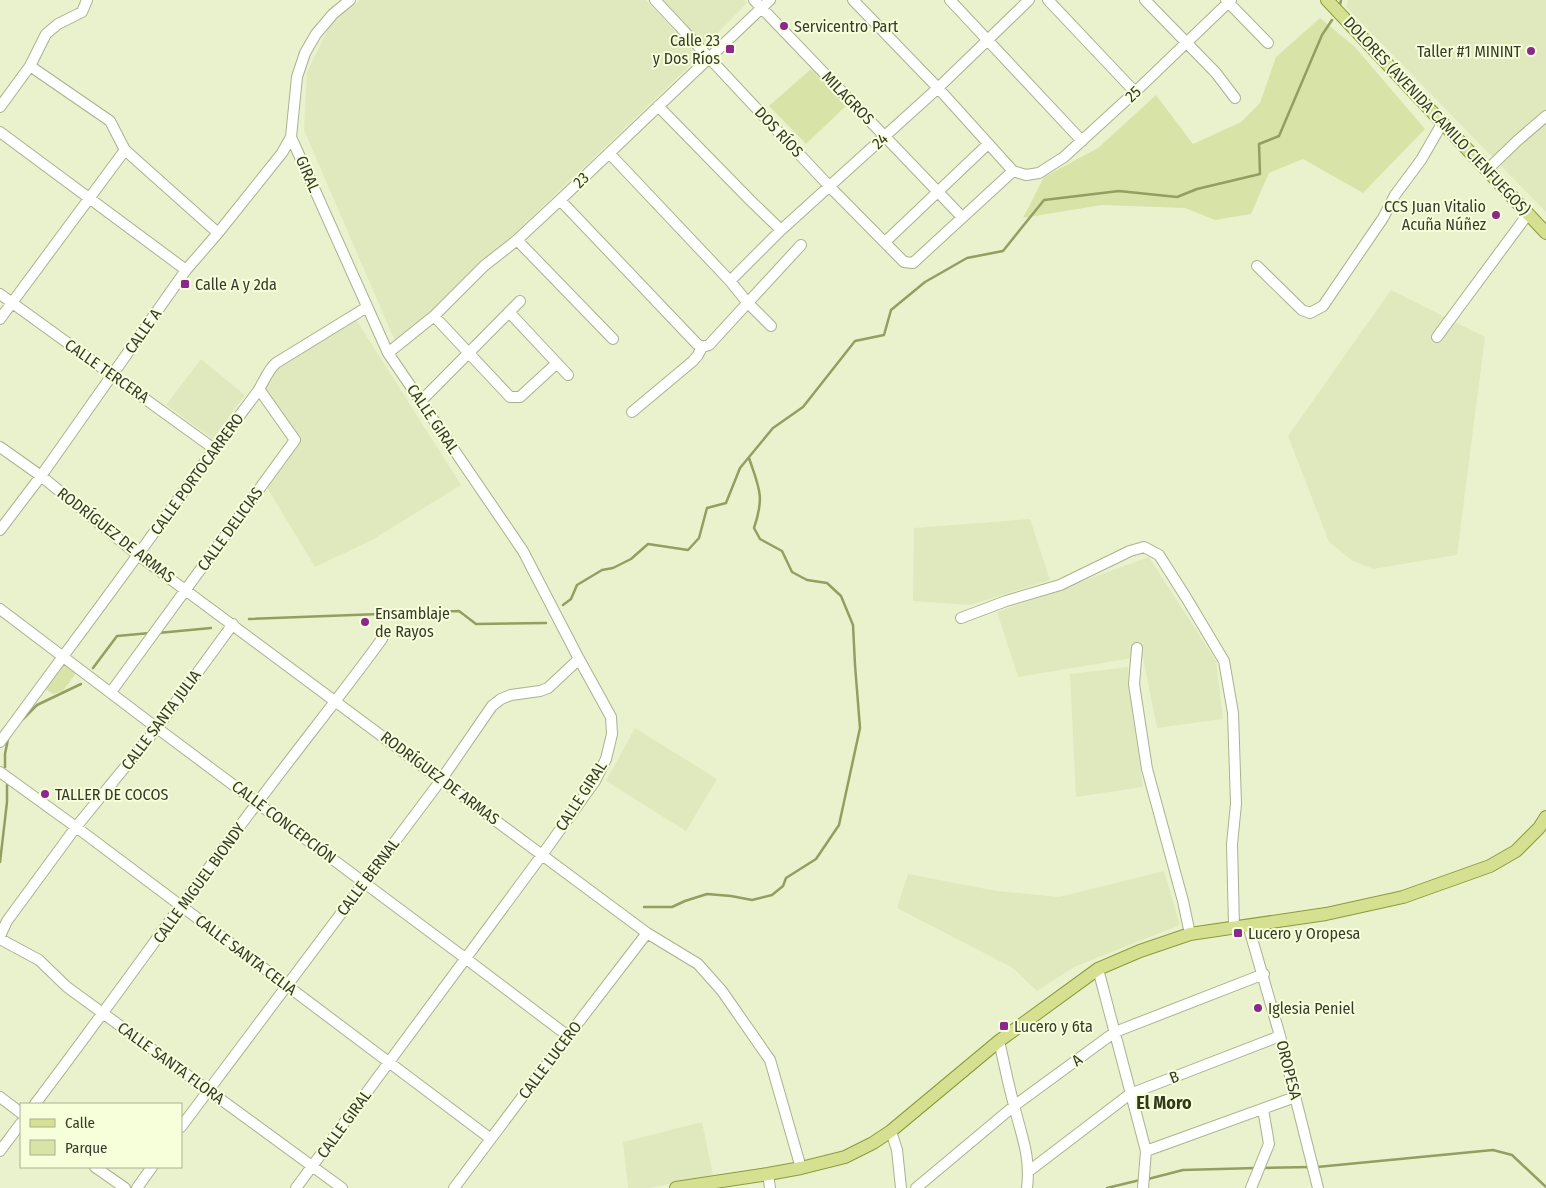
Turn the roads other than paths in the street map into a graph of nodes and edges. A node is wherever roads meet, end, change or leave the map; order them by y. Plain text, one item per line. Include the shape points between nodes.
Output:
1 (87, 0) edge
2 (350, 0) edge
3 (655, 0) edge
4 (754, 0) edge
5 (770, 0) edge
6 (852, 0) edge
7 (950, 0) edge
8 (1029, 0) edge
9 (1048, 0) edge
10 (1146, 0) edge
11 (1327, 0) edge
12 (1229, 1) edge
13 (761, 8) junction
14 (988, 40) junction
15 (1186, 43) junction
16 (1268, 44) dead end
17 (709, 58) junction
18 (30, 66) junction
19 (938, 88) junction
20 (1135, 92) junction
21 (1235, 98) dead end
22 (658, 106) junction
23 (0, 107) edge
24 (1546, 116) edge
25 (1443, 122) junction
26 (0, 132) edge
27 (292, 136) junction
28 (885, 136) junction
29 (1082, 141) junction
30 (988, 144) junction
31 (125, 150) junction
32 (609, 153) junction
33 (1487, 170) junction
34 (1013, 171) junction
35 (830, 187) junction
36 (937, 192) junction
37 (90, 199) junction
38 (560, 200) junction
39 (1528, 214) junction
40 (962, 217) junction
41 (781, 230) junction
42 (218, 233) junction
43 (1546, 233) edge
44 (516, 240) junction
45 (885, 242) junction
46 (801, 245) dead end
47 (1257, 266) dead end
48 (186, 270) junction
49 (730, 281) junction
50 (0, 294) edge
51 (520, 301) dead end
52 (747, 302) junction
53 (12, 303) junction
54 (367, 307) junction
55 (509, 312) junction
56 (434, 316) junction
57 (0, 319) edge
58 (771, 326) dead end
59 (1437, 336) dead end
60 (613, 339) dead end
61 (700, 346) junction
62 (388, 353) junction
63 (468, 354) junction
64 (557, 363) junction
65 (112, 374) junction
66 (568, 375) dead end
67 (259, 389) junction
68 (421, 401) junction
69 (632, 412) dead end
70 (0, 447) edge
71 (213, 448) junction
72 (41, 476) junction
73 (0, 530) edge
74 (138, 555) junction
75 (186, 589) junction
76 (0, 609) edge
77 (961, 618) dead end
78 (232, 624) junction
79 (382, 639) dead end
80 (1136, 648) dead end
81 (64, 657) junction
82 (578, 659) junction
83 (111, 692) junction
84 (336, 701) junction
85 (157, 728) junction
86 (0, 742) edge
87 (0, 772) edge
88 (441, 780) junction
89 (258, 802) junction
90 (1546, 818) edge
91 (76, 827) junction
92 (542, 855) junction
93 (363, 882) junction
94 (181, 906) junction
95 (1248, 925) junction
96 (1234, 926) junction
97 (647, 933) junction
98 (1190, 934) junction
99 (0, 937) edge
100 (465, 958) junction
101 (1098, 969) junction
102 (1264, 974) junction
103 (288, 986) junction
104 (103, 1014) junction
105 (1115, 1032) junction
106 (568, 1036) junction
107 (1280, 1036) junction
108 (999, 1041) junction
109 (388, 1062) junction
110 (208, 1090) junction
111 (1130, 1094) junction
112 (0, 1097) edge
113 (1295, 1097) junction
114 (36, 1103) edge
115 (1014, 1106) junction
116 (1263, 1109) junction
117 (20, 1112) edge
118 (20, 1124) edge
119 (182, 1126) edge
120 (891, 1131) junction
121 (491, 1139) junction
122 (0, 1151) edge
123 (1146, 1151) junction
124 (313, 1166) junction
125 (96, 1168) edge
126 (151, 1168) edge
127 (801, 1168) junction
128 (1029, 1171) junction
129 (768, 1174) junction
130 (1317, 1184) edge
131 (125, 1188) edge
132 (137, 1188) edge
133 (296, 1188) edge
134 (342, 1188) edge
135 (454, 1188) edge
136 (676, 1188) edge
137 (770, 1188) edge
138 (901, 1188) edge
139 (916, 1188) edge
140 (1027, 1188) edge
141 (1143, 1188) edge
142 (1251, 1188) edge

1 - 18 street via 82,12 46,34
2 - 27 street, GIRAL via 316,34 305,53 297,77
3 - 17 street, DOS RÍOS
4 - 13 street, MILAGROS
5 - 13 street, 23
6 - 19 street
7 - 14 street
8 - 14 street, 24
9 - 20 street
10 - 15 street
11 - 25 main road, DOLORES (AVENIDA CAMILO CIENFUEGOS)
12 - 15 street, 25
12 - 16 street
13 - 17 street, 23
13 - 28 street, MILAGROS
14 - 19 street, 24
14 - 29 street
15 - 20 street, 25
15 - 21 street
17 - 22 street, 23
17 - 35 street, DOS RÍOS
18 - 23 street
18 - 31 street via 110,120
19 - 28 street, 24
19 - 30 street
20 - 29 street, 25
22 - 32 street, 23
22 - 41 street
24 - 33 street
25 - 33 main road, DOLORES (AVENIDA CAMILO CIENFUEGOS)
25 - 47 street via 1323,306 1310,313 1302,310
26 - 37 street
27 - 42 street, CALLE A
27 - 54 street, GIRAL
28 - 35 street, 24
28 - 36 street, MILAGROS
29 - 34 street, 25 via 1039,173 1026,175
30 - 34 street
30 - 36 street
31 - 37 street
31 - 42 street
32 - 38 street, 23
32 - 49 street
33 - 39 main road, DOLORES (AVENIDA CAMILO CIENFUEGOS)
34 - 40 street
35 - 41 street, 24
35 - 45 street, DOS RÍOS
36 - 40 street, MILAGROS
36 - 45 street
37 - 48 street
37 - 53 street
38 - 44 street, 23
38 - 61 street
39 - 43 main road, DOLORES (AVENIDA CAMILO CIENFUEGOS)
39 - 59 street
40 - 45 street, DOS RÍOS via 913,263 904,262
41 - 49 street, 24
42 - 48 street, CALLE A
44 - 56 street, 23 via 484,266
44 - 60 street
46 - 52 street
48 - 65 street, CALLE A
49 - 52 street
50 - 53 street, CALLE TERCERA
51 - 55 street
52 - 58 street
52 - 61 street via 709,345
53 - 57 street
53 - 65 street, CALLE TERCERA
54 - 62 street, GIRAL
54 - 67 street, CALLE PORTOCARRERO via 276,363
55 - 63 street
55 - 64 street
56 - 62 street, 23
56 - 63 street
61 - 69 street via 693,361
62 - 68 street, CALLE GIRAL
63 - 64 street via 510,397 520,397
63 - 68 street
64 - 66 street
65 - 71 street, CALLE TERCERA
65 - 72 street, CALLE A
67 - 71 street, CALLE PORTOCARRERO
67 - 75 street, CALLE DELICIAS via 295,440
68 - 82 street, CALLE GIRAL via 523,551
70 - 72 street, RODRÍGUEZ DE ARMAS
71 - 74 street, CALLE PORTOCARRERO
72 - 73 street, CALLE A
72 - 74 street, RODRÍGUEZ DE ARMAS
74 - 75 street, RODRÍGUEZ DE ARMAS
74 - 81 street, CALLE PORTOCARRERO
75 - 78 street, RODRÍGUEZ DE ARMAS
75 - 83 street, CALLE DELICIAS
76 - 81 street, CALLE CONCEPCIÓN
77 - 96 street via 1060,585 1130,551 1144,547 1159,555 1224,661 1233,714 1236,795 1232,844
78 - 84 street, RODRÍGUEZ DE ARMAS
78 - 85 street, CALLE SANTA JULIA
79 - 84 street, CALLE MIGUEL BIONDY
80 - 98 street via 1134,684 1147,769
81 - 83 street, CALLE CONCEPCIÓN
81 - 86 street, CALLE PORTOCARRERO
82 - 88 street, CALLE BERNAL via 548,688 511,695 492,706
82 - 92 street, CALLE GIRAL via 611,717 612,734 606,759 595,781
83 - 85 street, CALLE CONCEPCIÓN
84 - 88 street, RODRÍGUEZ DE ARMAS
84 - 89 street, CALLE MIGUEL BIONDY
85 - 89 street, CALLE CONCEPCIÓN
85 - 91 street, CALLE SANTA JULIA
87 - 91 street, CALLE SANTA CELIA
88 - 92 street, RODRÍGUEZ DE ARMAS
88 - 93 street, CALLE BERNAL
89 - 93 street, CALLE CONCEPCIÓN
89 - 94 street, CALLE MIGUEL BIONDY
90 - 95 main road via 1516,851 1490,866 1403,897 1326,914
91 - 94 street, CALLE SANTA CELIA
91 - 99 street, CALLE SANTA JULIA via 7,921
92 - 97 street, RODRÍGUEZ DE ARMAS
92 - 100 street, CALLE GIRAL
93 - 100 street, CALLE CONCEPCIÓN
93 - 103 street, CALLE BERNAL
94 - 103 street, CALLE SANTA CELIA
94 - 104 street, CALLE MIGUEL BIONDY
95 - 96 main road
95 - 102 street, OROPESA
96 - 98 main road
97 - 106 street, CALLE LUCERO
97 - 127 street, RODRÍGUEZ DE ARMAS via 698,964 722,991 770,1060
98 - 101 main road
99 - 104 street, CALLE SANTA FLORA via 39,960 67,987
100 - 106 street, CALLE CONCEPCIÓN
100 - 109 street, CALLE GIRAL
101 - 105 street
101 - 108 main road
102 - 105 street, A
102 - 107 street, OROPESA
103 - 109 street, CALLE SANTA CELIA
103 - 110 street, CALLE BERNAL
104 - 110 street, CALLE SANTA FLORA
104 - 114 street, CALLE MIGUEL BIONDY
105 - 111 street
105 - 115 street, A
106 - 121 street, CALLE LUCERO
107 - 111 street, B
107 - 113 street, OROPESA
108 - 115 street
108 - 120 main road
109 - 121 street, CALLE SANTA CELIA
109 - 124 street, CALLE GIRAL
110 - 119 street, CALLE BERNAL
110 - 124 street, CALLE SANTA FLORA
111 - 123 street
111 - 128 street, B
112 - 117 street
113 - 116 street
113 - 130 street, OROPESA
115 - 128 street
115 - 139 street, A
116 - 123 street
116 - 142 street via 1269,1144
118 - 122 street
120 - 127 main road via 845,1157
120 - 138 street via 897,1150
121 - 135 street, CALLE LUCERO
123 - 141 street
124 - 133 street, CALLE GIRAL
124 - 134 street, CALLE SANTA FLORA
125 - 131 street
126 - 132 street
127 - 129 main road
128 - 140 street
129 - 136 main road
129 - 137 street

